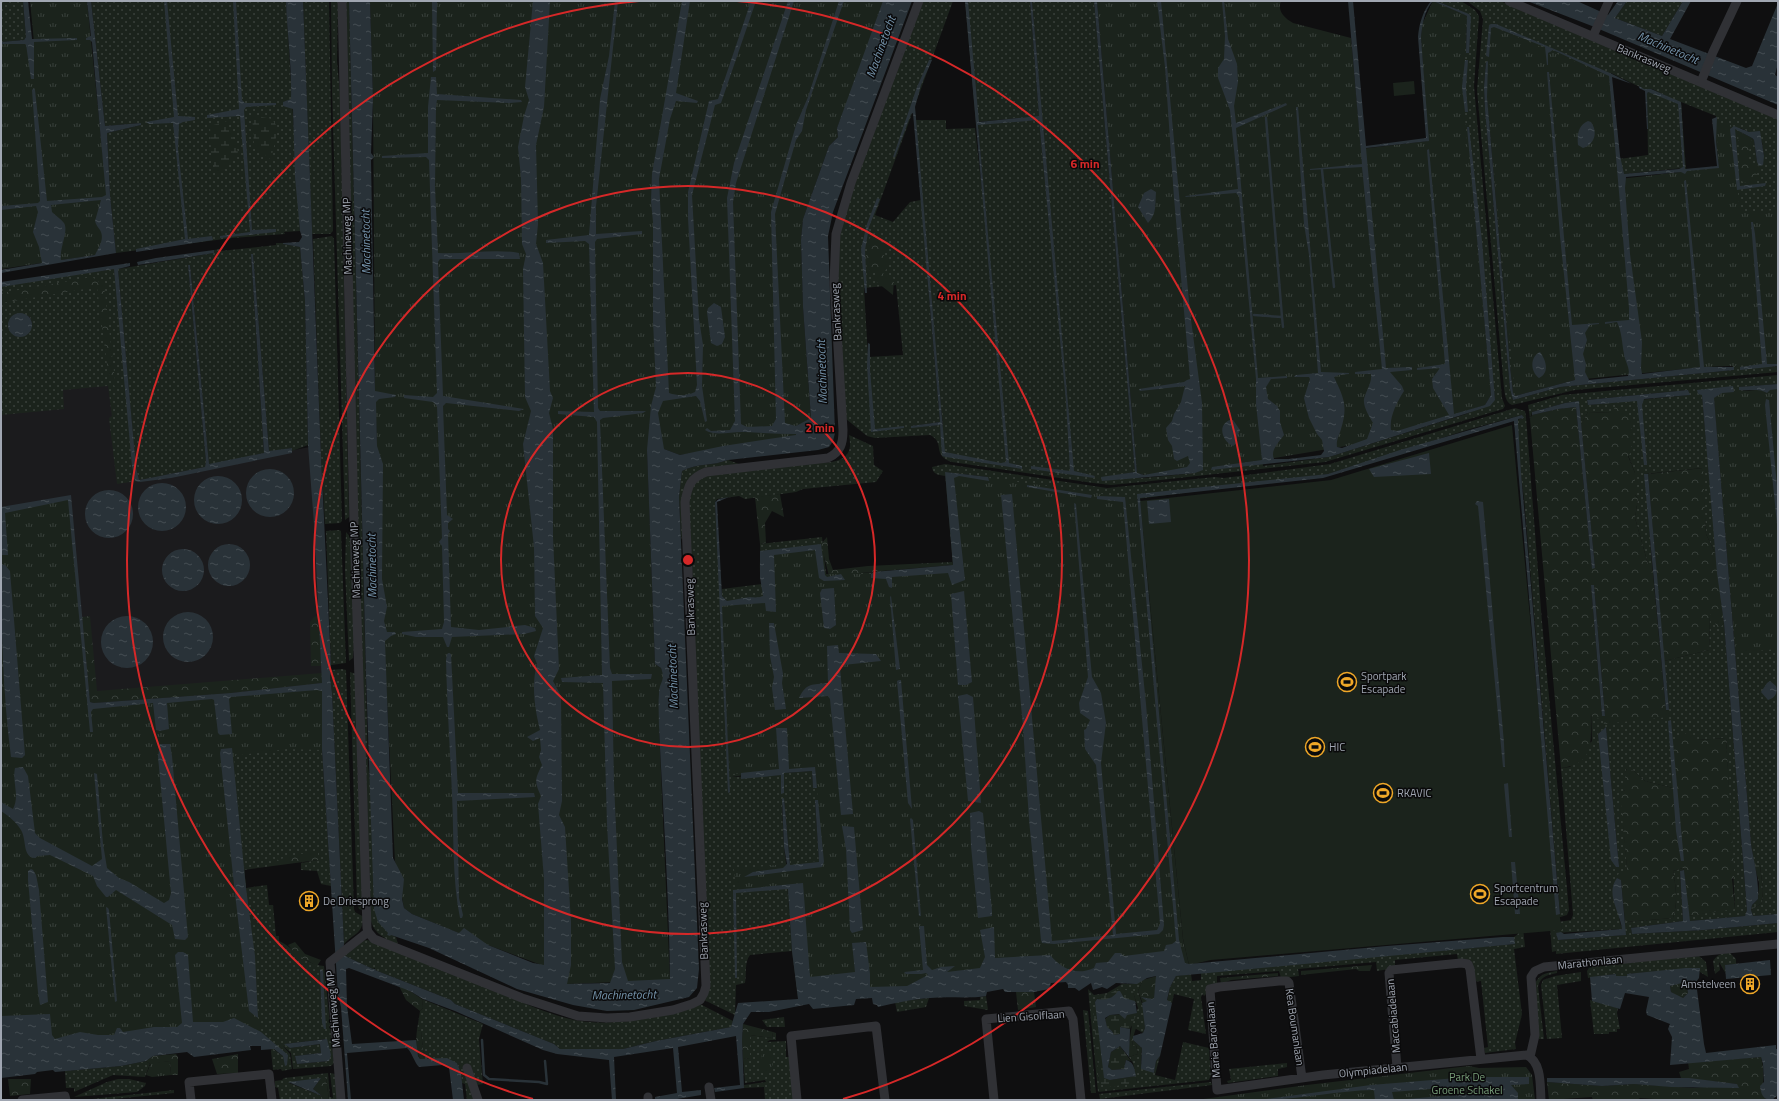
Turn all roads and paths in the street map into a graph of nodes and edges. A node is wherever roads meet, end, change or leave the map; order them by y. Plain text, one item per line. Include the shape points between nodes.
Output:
1 (342, 1) edge
2 (919, 1) edge
3 (1509, 1) edge
4 (1737, 1) edge
5 (1607, 5) edge
6 (1594, 33) junction
7 (1702, 79) junction
8 (1778, 115) edge
9 (368, 932) junction
10 (1778, 944) edge
11 (1210, 989) joint
12 (1530, 1057) junction
13 (1481, 1059) junction
14 (1397, 1067) junction
15 (467, 1068) dead end
16 (1302, 1078) junction
17 (709, 1087) dead end
18 (1217, 1090) joint
19 (22, 1100) edge
20 (66, 1100) edge
21 (191, 1100) edge
22 (272, 1100) edge
23 (341, 1100) edge
24 (478, 1100) edge
25 (711, 1100) edge
26 (796, 1100) edge
27 (884, 1100) edge
28 (994, 1100) edge
29 (1081, 1100) edge
30 (1541, 1100) edge

1 - 9 street, Machineweg MP via 358,666
2 - 9 street, Bankrasweg via 852,183 836,234 834,282 843,430 840,449 828,458 706,472 695,477 687,492 685,502 704,947 704,993 700,1000 651,1014 607,1018 578,1016 522,998 374,939
3 - 6 street, Bankrasweg
4 - 7 street
5 - 6 street
6 - 7 street, Bankrasweg
7 - 8 street, Bankrasweg
9 - 23 street, Machineweg MP via 333,958 329,968
10 - 12 street, Marathonlaan via 1544,967 1535,971 1531,977 1535,1035
11 - 16 street, Kea Boumanlaan via 1287,981
11 - 18 street, Marie Baronlaan
12 - 13 street, Olympiadelaan via 1521,1055
12 - 30 street via 1538,1069
13 - 14 street, Olympiadelaan
13 - 14 street, Maccabiadelaan via 1470,969 1468,964 1461,963 1391,970 1389,973
14 - 16 street, Olympiadelaan
15 - 24 street
16 - 18 street, Olympiadelaan
17 - 25 street
19 - 20 street via 65,1096
21 - 22 street via 189,1082 269,1074
26 - 27 street via 791,1036 876,1026
28 - 29 street, Lien Gisolflaan via 986,1019 1069,1011 1073,1019

